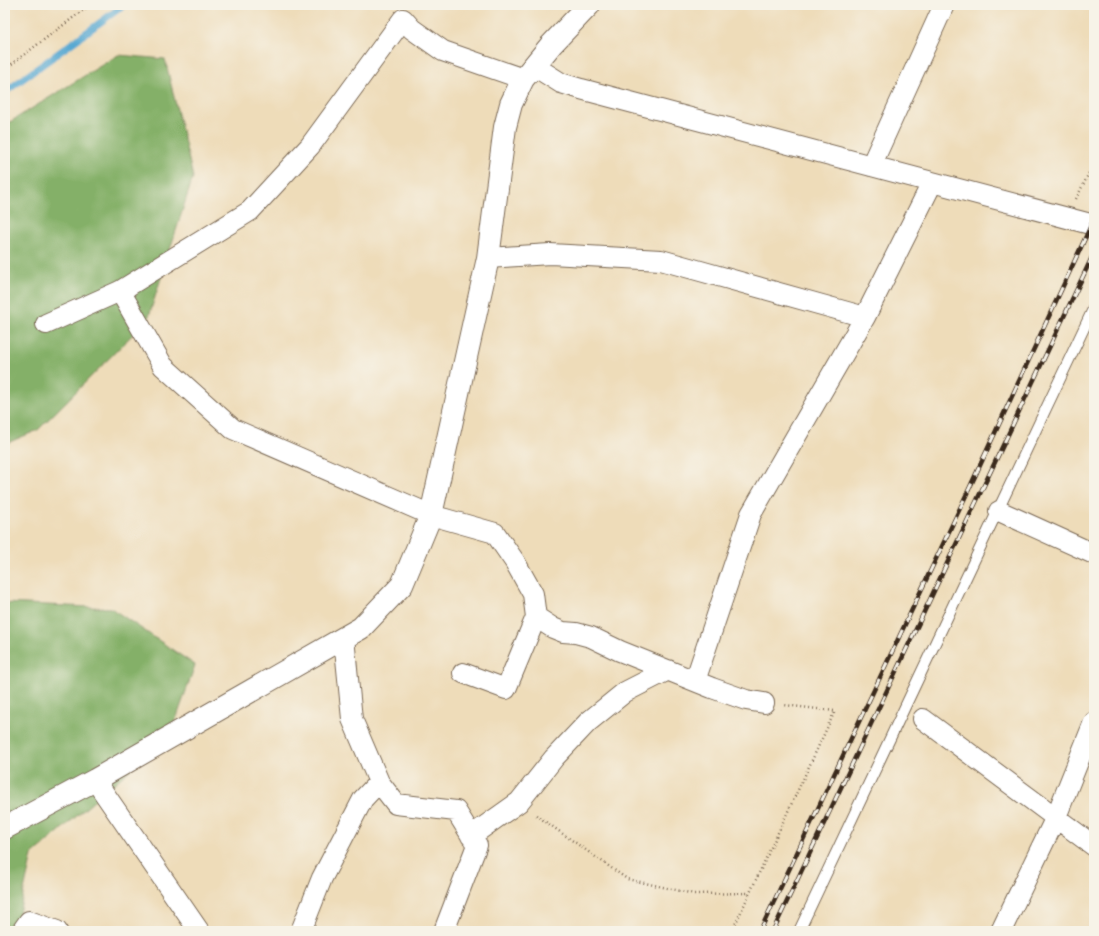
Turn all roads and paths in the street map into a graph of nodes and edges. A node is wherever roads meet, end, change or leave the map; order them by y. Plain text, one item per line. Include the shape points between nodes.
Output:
1 (90, 5) edge
2 (589, 5) edge
3 (944, 5) edge
4 (5, 69) edge
5 (528, 73) junction
6 (1094, 163) edge
7 (871, 166) junction
8 (932, 183) junction
9 (1067, 217) junction
10 (1094, 224) edge
11 (488, 258) junction
12 (120, 291) junction
13 (1094, 307) edge
14 (865, 317) junction
15 (46, 324) dead end
16 (999, 511) junction
17 (432, 514) junction
18 (1094, 554) edge
19 (536, 617) junction
20 (344, 638) junction
21 (668, 670) junction
22 (464, 674) dead end
23 (695, 681) junction
24 (764, 703) joint
25 (923, 719) dead end
26 (1094, 722) edge
27 (95, 780) junction
28 (379, 782) junction
29 (519, 802) junction
30 (1056, 817) junction
31 (5, 828) edge
32 (471, 836) junction
33 (1094, 846) edge
34 (750, 893) junction
35 (22, 931) edge
36 (57, 931) edge
37 (199, 931) edge
38 (301, 931) edge
39 (444, 931) edge
40 (732, 931) edge
41 (799, 931) edge
42 (1001, 931) edge

1 - 4 path
2 - 5 street
3 - 7 street
5 - 7 street
5 - 11 street via 511,104 505,127
5 - 12 street via 443,51 402,19 310,146 250,211
6 - 9 path
7 - 8 street
8 - 9 street
8 - 14 street
9 - 10 street
11 - 14 street via 550,254 661,260
11 - 17 street
12 - 15 street
12 - 17 street via 163,366 233,429
13 - 16 lane
14 - 23 street via 751,514
16 - 18 street
16 - 41 lane
17 - 19 street via 495,533 533,594
17 - 20 street via 402,585 361,628
19 - 21 street via 553,628 591,637
19 - 22 street via 506,689
20 - 27 street
20 - 28 street via 352,719
21 - 23 street
21 - 29 street via 625,692 588,722 554,758
23 - 24 street via 746,700
24 - 34 path via 834,712
25 - 30 street
26 - 30 street
27 - 31 street
27 - 37 street
28 - 32 street via 396,804 456,812
28 - 38 street via 363,799 322,878
29 - 32 street
29 - 34 path via 627,879 694,894
30 - 33 street
30 - 42 street
32 - 39 street via 477,845
34 - 40 path
35 - 36 street via 29,921

